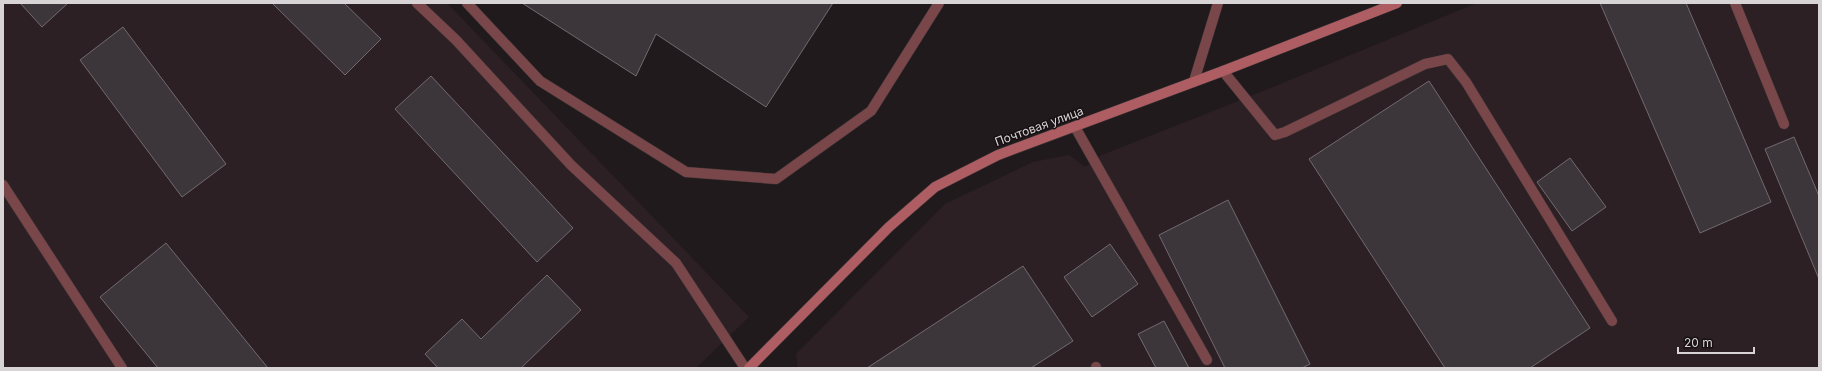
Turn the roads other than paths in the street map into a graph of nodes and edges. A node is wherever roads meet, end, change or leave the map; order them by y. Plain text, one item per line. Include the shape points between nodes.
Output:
1 (417, 3) edge
2 (467, 3) edge
3 (939, 3) edge
4 (1218, 3) edge
5 (1397, 3) edge
6 (1735, 3) edge
7 (1223, 71) junction
8 (1194, 81) junction
9 (1784, 124) dead end
10 (1075, 127) junction
11 (3, 185) edge
12 (1612, 321) dead end
13 (1207, 360) dead end
14 (122, 368) edge
15 (745, 368) edge
16 (749, 368) edge

1 - 15 street via 456,40 572,165 676,262
2 - 3 street via 540,81 686,172 776,179 871,111
4 - 8 street
5 - 7 street, Почтовая улица
6 - 9 street
7 - 8 street, Почтовая улица
7 - 12 street via 1275,135 1424,64 1448,59 1466,82
8 - 10 street, Почтовая улица
10 - 13 street
10 - 16 street, Почтовая улица via 998,155 935,187 889,227
11 - 14 street

